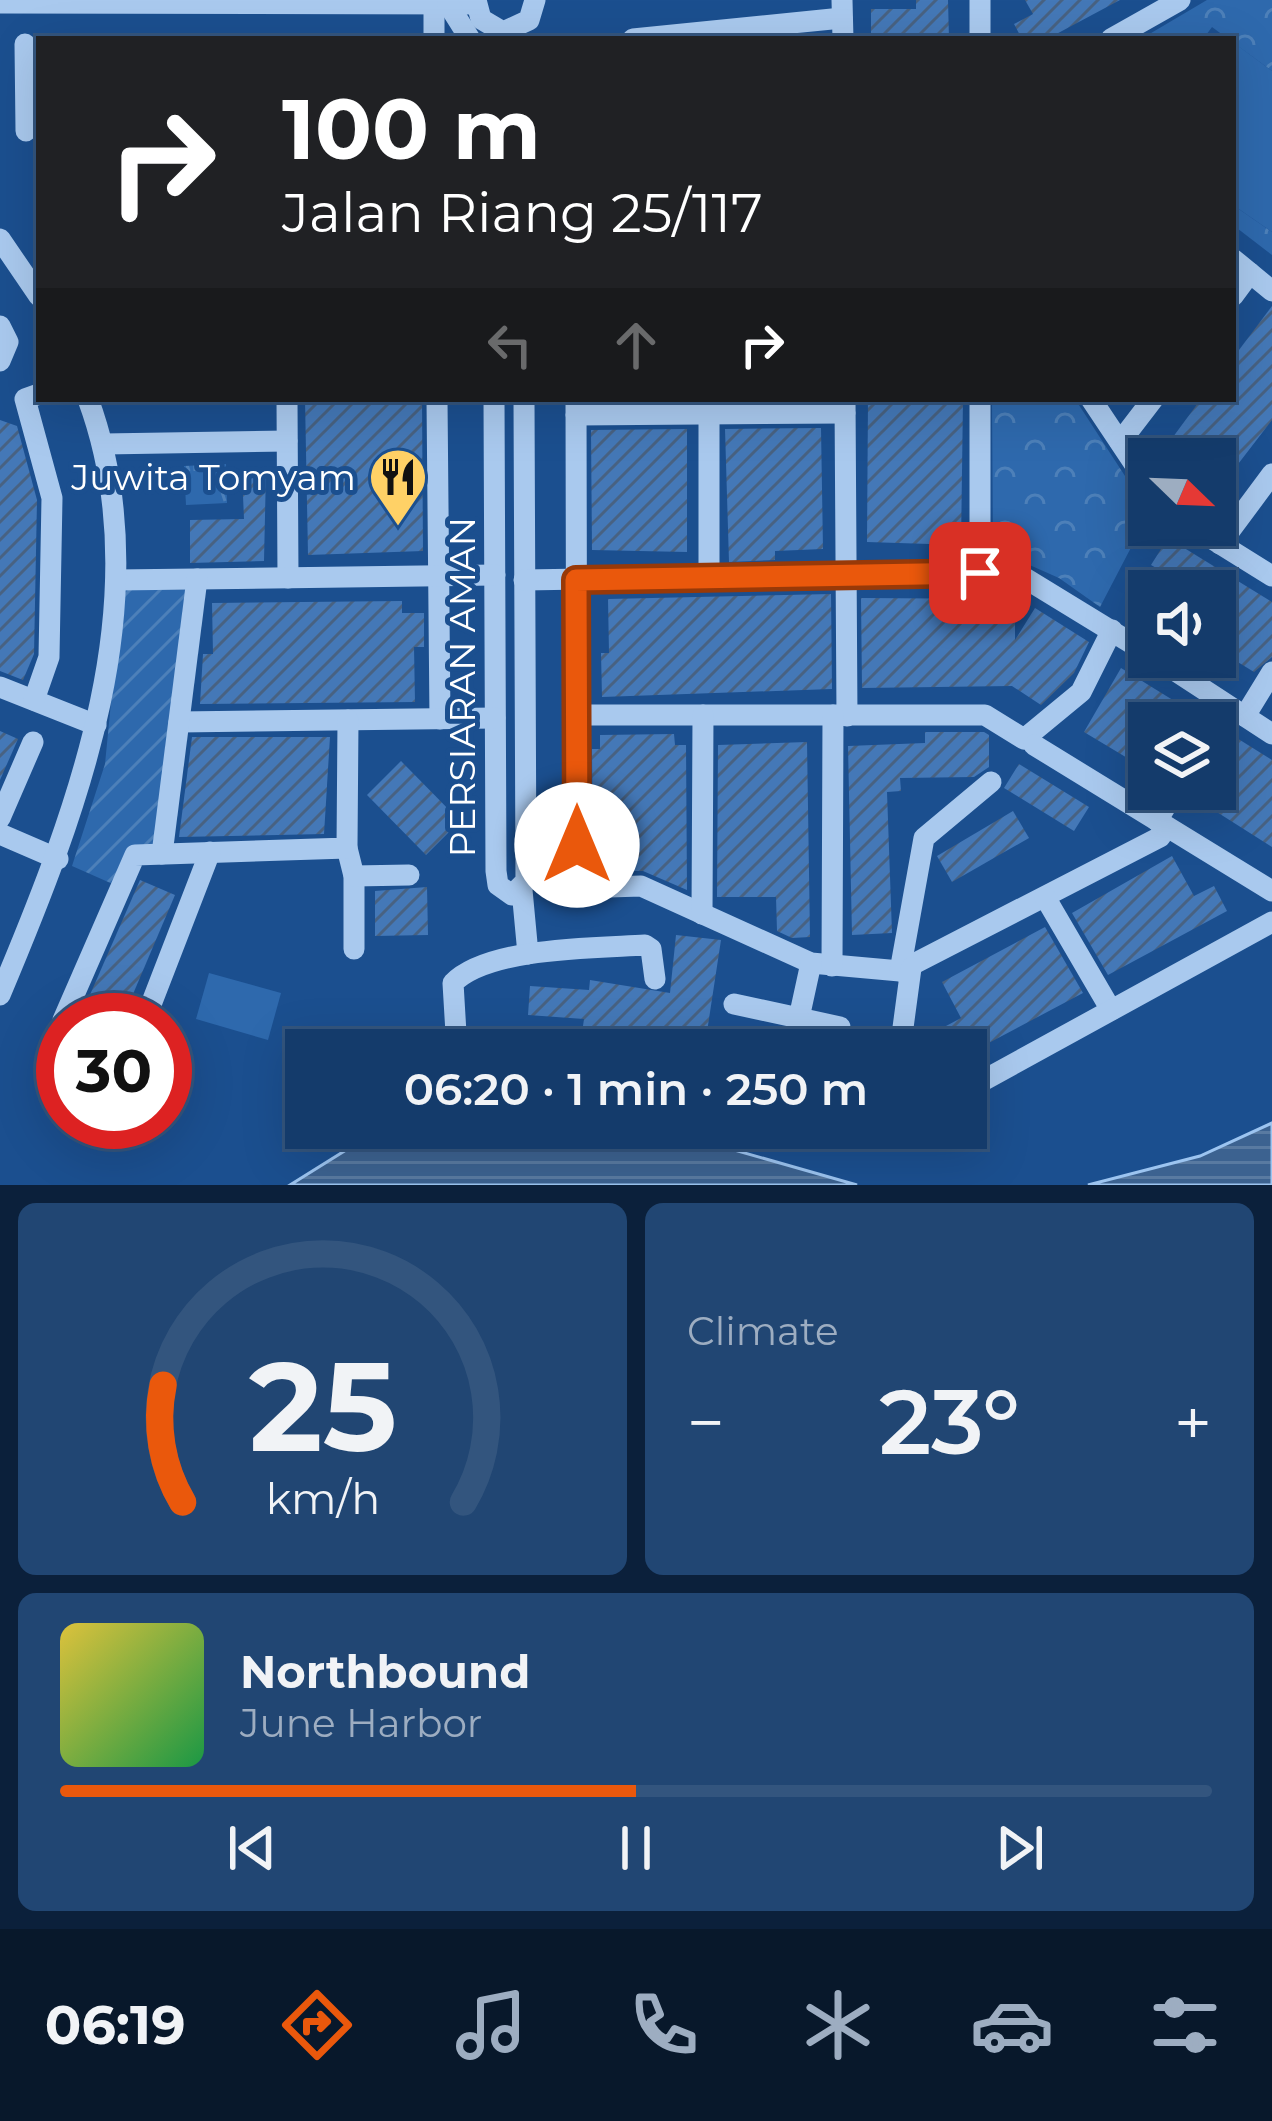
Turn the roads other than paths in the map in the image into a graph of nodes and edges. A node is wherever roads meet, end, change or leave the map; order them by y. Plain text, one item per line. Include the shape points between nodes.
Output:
1 (535, 0) edge
2 (980, 0) edge
3 (0, 2) edge
4 (476, 2) edge
5 (1169, 2) edge
6 (441, 4) junction
7 (842, 19) edge
8 (523, 32) edge
9 (493, 34) edge
10 (435, 36) edge
11 (468, 36) edge
12 (705, 36) edge
13 (980, 36) edge
14 (1116, 36) edge
15 (0, 43) edge
16 (32, 44) edge
17 (26, 131) dead end
18 (0, 239) edge
19 (1242, 266) edge
20 (36, 292) edge
21 (1272, 292) edge
22 (0, 326) edge
23 (0, 361) edge
24 (36, 395) edge
25 (89, 402) edge
26 (287, 402) edge
27 (437, 402) edge
28 (494, 402) edge
29 (524, 402) edge
30 (980, 402) edge
31 (1093, 402) edge
32 (1151, 402) edge
33 (709, 406) edge
34 (845, 406) edge
35 (576, 407) edge
36 (287, 441) junction
37 (1120, 442) junction
38 (104, 444) junction
39 (1128, 454) edge
40 (1272, 474) edge
41 (1236, 522) edge
42 (1223, 546) edge
43 (980, 573) junction
44 (495, 575) junction
45 (846, 575) junction
46 (439, 576) junction
47 (1272, 576) edge
48 (288, 578) junction
49 (709, 578) junction
50 (197, 579) junction
51 (116, 580) junction
52 (524, 580) junction
53 (576, 580) junction
54 (1112, 630) junction
55 (1128, 641) edge
56 (1272, 672) edge
57 (1185, 678) edge
58 (0, 687) edge
59 (34, 700) junction
60 (1222, 702) edge
61 (1236, 711) joint
62 (577, 716) junction
63 (703, 716) junction
64 (840, 716) junction
65 (495, 718) junction
66 (440, 719) junction
67 (348, 720) junction
68 (179, 722) junction
69 (96, 724) junction
70 (1272, 734) edge
71 (33, 742) dead end
72 (1029, 742) junction
73 (991, 782) dead end
74 (1168, 810) edge
75 (0, 818) edge
76 (1162, 824) junction
77 (0, 834) edge
78 (347, 848) junction
79 (211, 852) junction
80 (163, 854) junction
81 (58, 859) junction
82 (409, 875) dead end
83 (354, 877) junction
84 (522, 890) junction
85 (1272, 891) edge
86 (1045, 897) junction
87 (702, 914) junction
88 (1272, 922) edge
89 (354, 949) dead end
90 (528, 954) junction
91 (822, 965) junction
92 (906, 969) junction
93 (655, 979) dead end
94 (3, 981) edge
95 (75, 993) edge
96 (156, 993) edge
97 (734, 1004) dead end
98 (1111, 1010) junction
99 (800, 1018) junction
100 (840, 1027) dead end
101 (456, 1029) edge
102 (798, 1029) edge
103 (902, 1029) edge
104 (987, 1078) edge

1 - 8 street
2 - 13 street
3 - 6 street
4 - 6 street
4 - 9 street
5 - 14 street
6 - 10 street
6 - 11 street
7 - 12 street
8 - 9 street
15 - 16 street
16 - 17 street
18 - 20 street
19 - 21 street
22 - 23 street via 8,342
24 - 59 street via 25,399 52,497 49,657
25 - 38 street
26 - 36 street
27 - 46 street
28 - 29 street
28 - 44 street, PERSIARAN AMAN
29 - 52 street, PERSIARAN AMAN
30 - 43 street
31 - 37 street
32 - 37 street
33 - 34 street
33 - 35 street
33 - 49 street
34 - 45 street
35 - 53 street
36 - 38 street
36 - 48 street
37 - 39 street
38 - 51 street
40 - 41 street
42 - 47 street
43 - 45 street
43 - 54 street via 1015,572
44 - 46 street
44 - 65 street, PERSIARAN AMAN
45 - 49 street
45 - 64 street
46 - 48 street
46 - 66 street
48 - 50 street
49 - 53 street
50 - 51 street
50 - 68 street
51 - 69 street
52 - 53 street
52 - 84 street, PERSIARAN AMAN
53 - 62 street
54 - 55 street
54 - 72 street via 1081,692
56 - 61 street
57 - 60 street
58 - 59 street
59 - 69 street
61 - 70 street
62 - 63 street
62 - 87 street via 577,888 641,886
63 - 64 street
63 - 87 street
64 - 72 street via 985,716
64 - 91 street
65 - 66 street
65 - 84 street, PERSIARAN AMAN via 498,885 512,895
66 - 67 street
67 - 68 street
67 - 78 street
68 - 80 street
69 - 81 street
71 - 75 street
72 - 76 street
73 - 92 street via 924,838
74 - 76 street
76 - 85 street
76 - 86 street via 1160,837
77 - 81 street
78 - 79 street
78 - 83 street
79 - 80 street
79 - 96 street
80 - 95 street via 135,855
81 - 94 street
82 - 83 street
83 - 89 street
84 - 90 street
86 - 92 street
86 - 98 street
87 - 91 street
88 - 98 street
90 - 93 street via 645,945
90 - 101 street via 461,974 453,983
91 - 92 street
91 - 99 street
92 - 103 street
97 - 99 street
98 - 104 street
99 - 100 street
99 - 102 street

